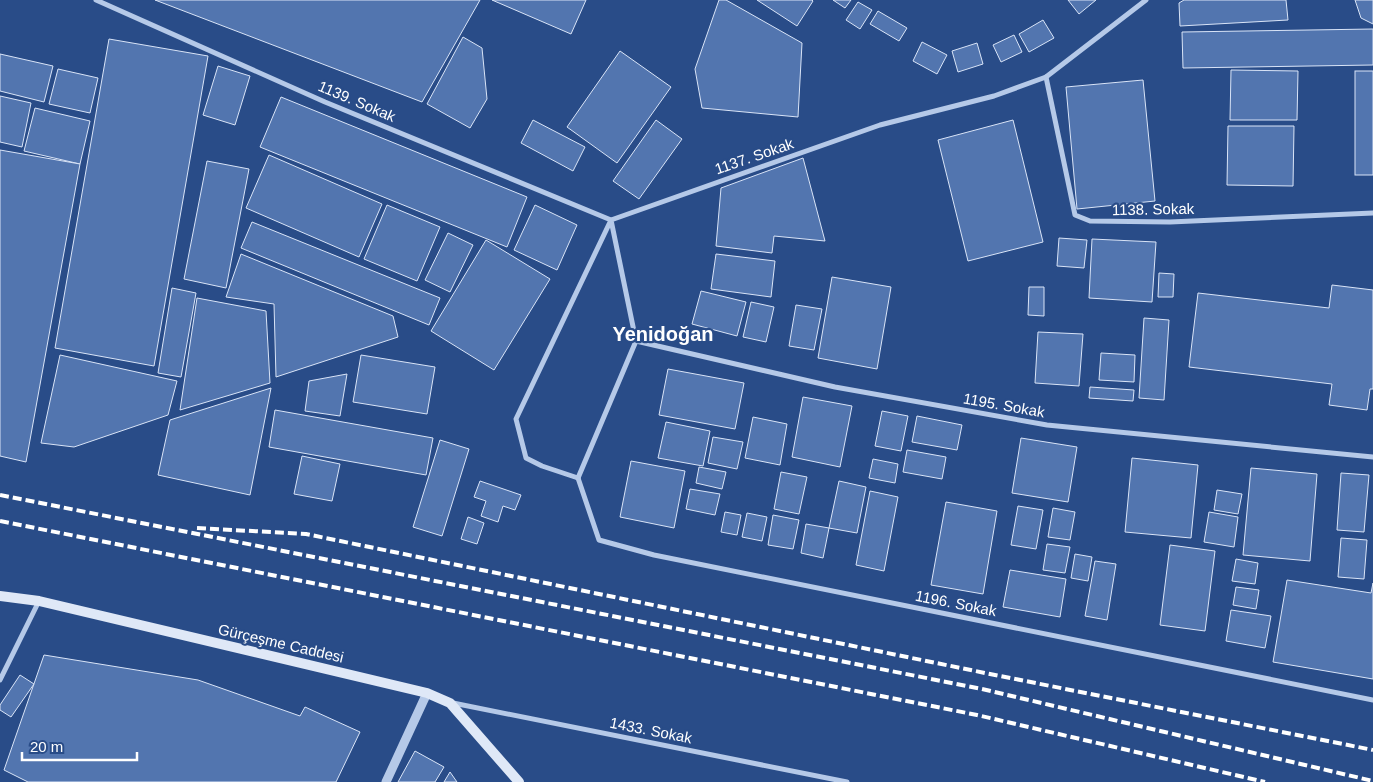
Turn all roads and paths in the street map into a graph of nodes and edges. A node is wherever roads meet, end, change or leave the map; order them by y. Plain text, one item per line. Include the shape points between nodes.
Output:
1 (96, 0) edge
2 (1146, 0) edge
3 (1046, 77) junction
4 (1373, 213) edge
5 (611, 220) junction
6 (636, 340) junction
7 (1373, 457) edge
8 (578, 478) junction
9 (0, 596) edge
10 (39, 601) junction
11 (0, 680) edge
12 (427, 693) junction
13 (1373, 700) edge
14 (450, 703) junction
15 (386, 782) edge
16 (519, 782) edge
17 (847, 782) edge

1 - 5 street, 1139. Sokak via 325,102
2 - 3 street, 1137. Sokak
3 - 4 street, 1138. Sokak via 1075,215 1090,221 1170,222
3 - 5 street, 1137. Sokak via 994,96 880,125
5 - 6 street
5 - 8 street via 516,419 526,458
6 - 7 street, 1195. Sokak via 835,387 1047,426
6 - 8 street
8 - 13 street, 1196. Sokak via 599,540 654,555
9 - 10 main road, Gürçeşme Caddesi
10 - 11 street
10 - 12 main road, Gürçeşme Caddesi
12 - 14 main road, Gürçeşme Caddesi
12 - 15 street
14 - 16 main road, Gürçeşme Caddesi
14 - 17 street, 1433. Sokak

